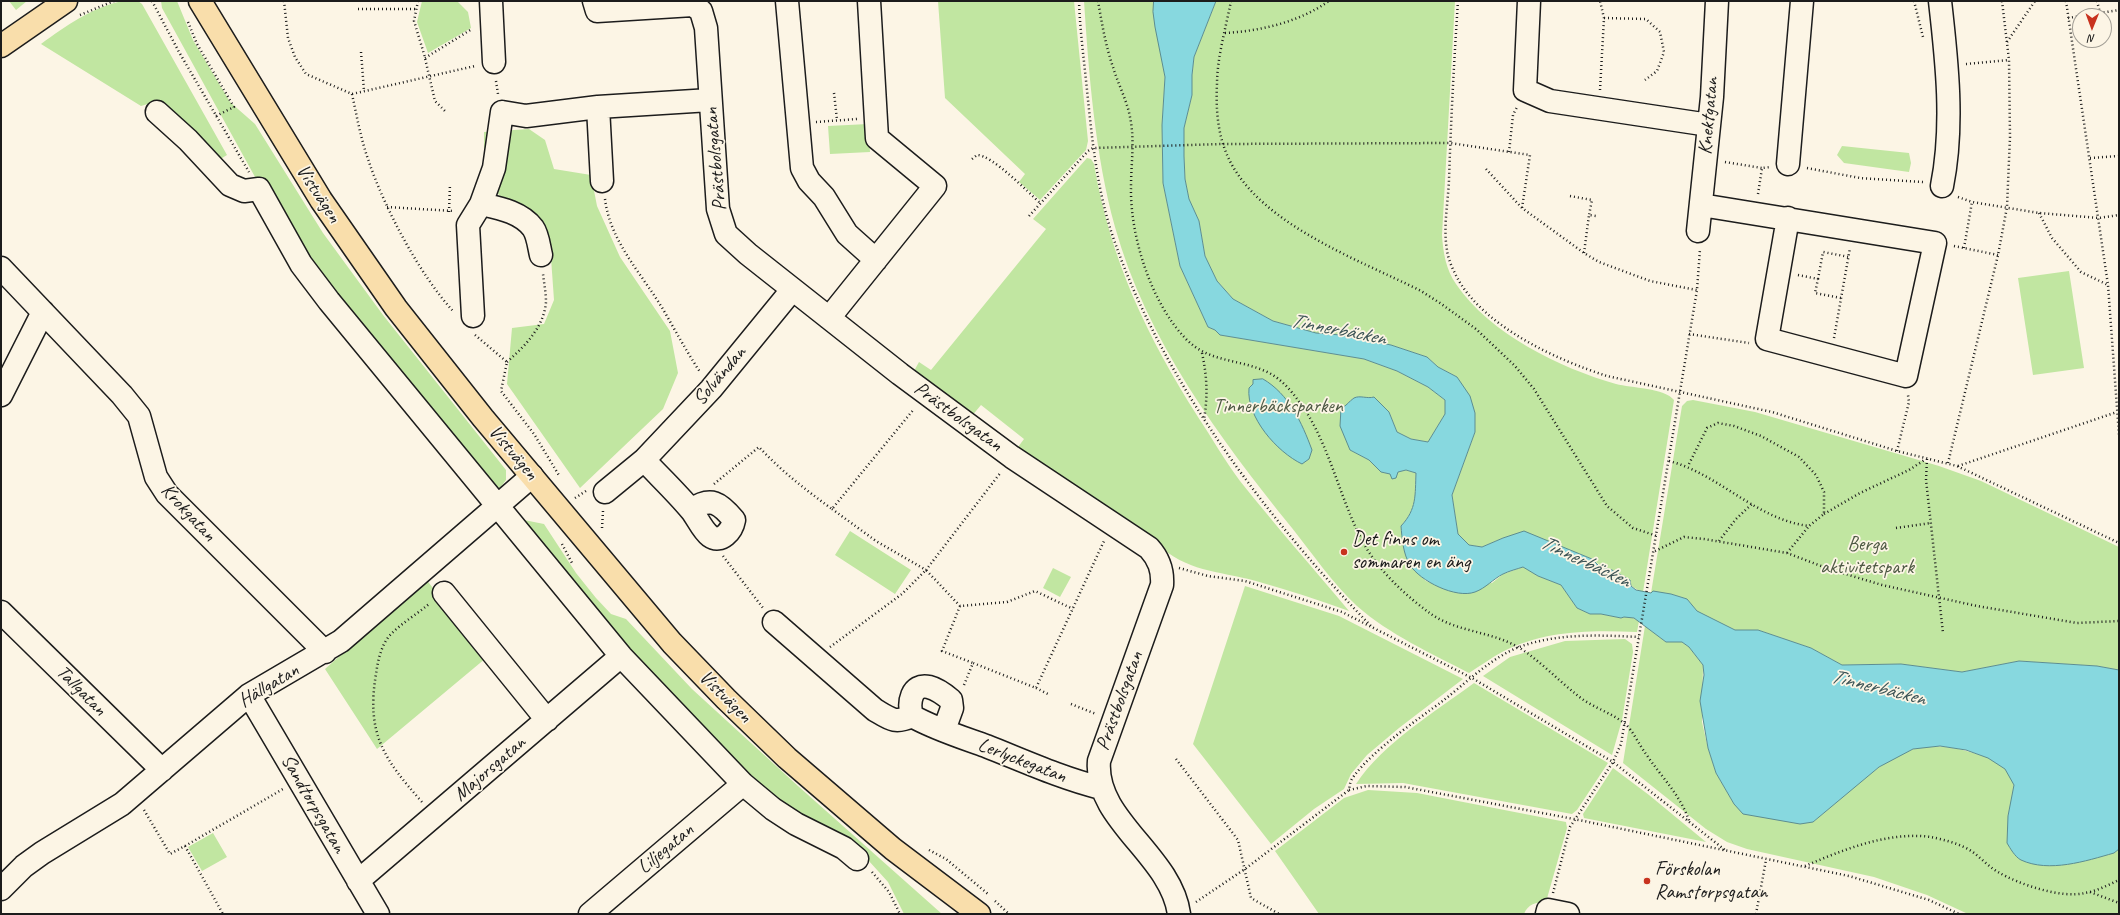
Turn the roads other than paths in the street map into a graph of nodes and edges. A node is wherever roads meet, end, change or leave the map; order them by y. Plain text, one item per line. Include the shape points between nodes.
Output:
1 (66, 1) edge
2 (200, 1) edge
3 (594, 1) edge
4 (787, 1) edge
5 (869, 1) edge
6 (1529, 1) edge
7 (1717, 1) edge
8 (1802, 1) edge
9 (1940, 1) edge
10 (694, 3) edge
11 (491, 9) edge
12 (1, 46) edge
13 (494, 62) road end
14 (710, 100) junction
15 (598, 106) junction
16 (157, 112) dead end
17 (1709, 125) junction
18 (1788, 164) road end
19 (602, 181) road end
20 (1942, 186) dead end
21 (1701, 205) junction
22 (479, 207) junction
23 (1788, 218) junction
24 (1698, 231) road end
25 (541, 255) road end
26 (876, 260) junction
27 (1, 268) edge
28 (792, 290) junction
29 (43, 312) junction
30 (473, 316) dead end
31 (829, 318) junction
32 (1, 395) edge
33 (644, 460) junction
34 (532, 476) junction
35 (605, 492) road end
36 (498, 506) junction
37 (710, 536) road end
38 (444, 593) road end
39 (1, 612) edge
40 (774, 622) road end
41 (325, 652) junction
42 (621, 656) junction
43 (249, 695) junction
44 (912, 716) junction
45 (547, 720) junction
46 (944, 730) junction
47 (162, 770) junction
48 (743, 784) junction
49 (1101, 788) junction
50 (892, 849) junction
51 (857, 859) road end
52 (358, 881) junction
53 (1, 889) edge
54 (987, 907) edge
55 (378, 914) edge
56 (590, 914) edge
57 (959, 914) edge
58 (1179, 914) edge

1 - 12 main road
2 - 34 main road, Vistvägen via 263,108 343,232 396,308
3 - 10 street, Prästbolsgatan via 597,11
4 - 26 street via 802,168 847,234
5 - 26 street via 877,138 935,186
6 - 17 street via 1525,90 1550,101
7 - 17 street, Knektgatan
8 - 18 street
9 - 20 street via 1948,65 1947,160
10 - 14 street, Prästbolsgatan via 701,10 704,19
11 - 13 street
14 - 15 street
14 - 28 street, Prästbolsgatan via 718,209 726,234
15 - 19 street
15 - 22 street via 526,116 502,112 494,168
16 - 36 street via 188,140 230,185 244,191 259,189 301,264
17 - 21 street, Knektgatan
21 - 23 street
21 - 24 street, Knektgatan
22 - 25 street via 503,209 520,216 534,229
22 - 30 street via 468,225
23 - 23 street via 1767,339 1906,376 1935,243
26 - 31 street
27 - 29 street, Krokgatan
28 - 31 street, Prästbolsgatan
28 - 33 street, Solvändan via 711,389
29 - 32 street
29 - 41 street, Krokgatan via 139,416 156,477 167,494
31 - 49 street, Prästbolsgatan via 1012,457 1149,548 1158,560 1163,576 1162,585 1099,761 1098,775
33 - 35 street, Solvändan
33 - 37 street via 691,510
34 - 36 street, Hällgatan
34 - 50 main road, Vistvägen via 672,643 726,699 787,758
36 - 41 street, Hällgatan via 363,624
36 - 42 street
38 - 45 street
39 - 47 street, Tallgatan
40 - 44 street via 875,710 889,719 901,721
41 - 43 street, Hällgatan
42 - 45 street, Majorsgatan
42 - 48 street
43 - 47 street, Hällgatan
43 - 52 street, Sandtorpsgatan
44 - 46 street, Lerlyckegatan
44 - 46 street via 910,701 913,693 919,688 928,687 951,700 952,708
45 - 52 street, Majorsgatan
46 - 49 street, Lerlyckegatan via 1075,781
47 - 53 street, Hällgatan via 122,804 36,857
48 - 51 street via 779,813 844,848
48 - 56 street, Liljegatan
49 - 58 street, Prästbolsgatan via 1105,798 1172,888
50 - 54 main road, Vistvägen
50 - 57 main road, Vistvägen
52 - 55 street, Sandtorpsgatan

